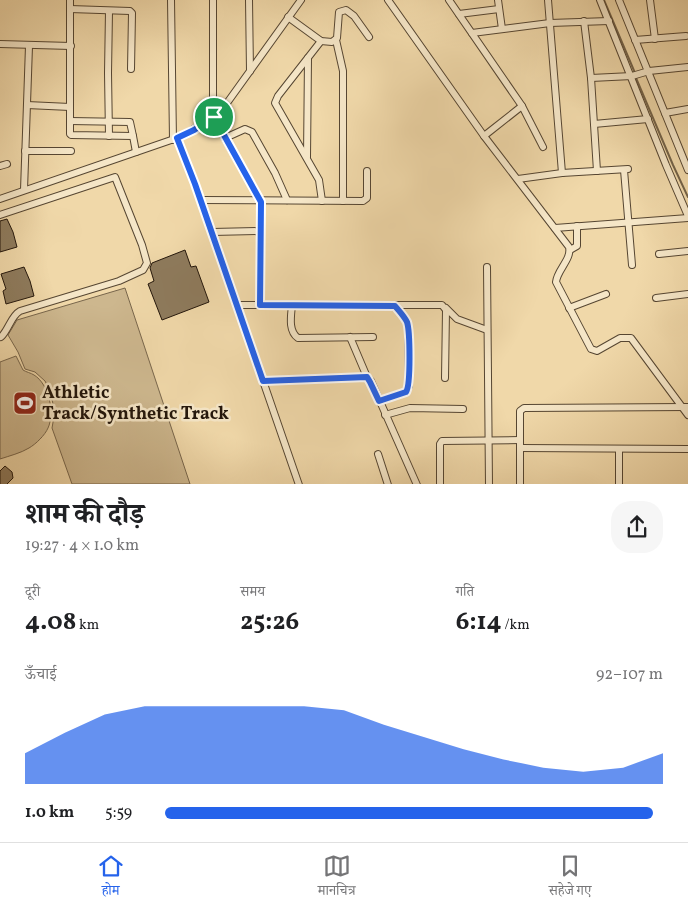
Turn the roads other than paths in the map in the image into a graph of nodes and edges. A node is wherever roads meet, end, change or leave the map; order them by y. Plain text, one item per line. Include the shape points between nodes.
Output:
1 (70, 0) edge
2 (171, 0) edge
3 (213, 0) edge
4 (248, 0) edge
5 (301, 0) edge
6 (449, 0) edge
7 (498, 0) edge
8 (548, 0) edge
9 (600, 0) edge
10 (619, 0) edge
11 (650, 0) edge
12 (392, 1) edge
13 (70, 9) junction
14 (499, 9) junction
15 (109, 10) junction
16 (459, 14) junction
17 (288, 17) junction
18 (584, 21) junction
19 (609, 21) junction
20 (550, 23) junction
21 (502, 28) junction
22 (472, 33) junction
23 (686, 36) dead end
24 (369, 37) dead end
25 (655, 39) junction
26 (336, 40) junction
27 (635, 40) junction
28 (321, 41) junction
29 (0, 44) edge
30 (29, 46) junction
31 (71, 46) junction
32 (308, 58) junction
33 (688, 67) edge
34 (131, 69) dead end
35 (250, 71) junction
36 (646, 72) junction
37 (633, 76) junction
38 (590, 78) junction
39 (27, 105) junction
40 (522, 106) junction
41 (70, 107) junction
42 (688, 108) edge
43 (665, 113) junction
44 (214, 117) junction
45 (648, 119) junction
46 (70, 121) junction
47 (109, 122) junction
48 (594, 124) junction
49 (109, 136) junction
50 (134, 136) junction
51 (484, 136) junction
52 (224, 138) junction
53 (175, 139) junction
54 (543, 147) dead end
55 (25, 151) junction
56 (71, 151) dead end
57 (136, 152) junction
58 (307, 159) junction
59 (367, 170) dead end
60 (688, 170) edge
61 (597, 171) junction
62 (562, 173) junction
63 (518, 179) junction
64 (24, 190) junction
65 (0, 199) edge
66 (200, 200) junction
67 (287, 200) junction
68 (322, 201) junction
69 (343, 201) junction
70 (261, 202) junction
71 (0, 215) edge
72 (688, 217) edge
73 (628, 223) junction
74 (577, 226) junction
75 (555, 228) junction
76 (261, 231) junction
77 (212, 232) junction
78 (570, 250) junction
79 (688, 251) edge
80 (659, 254) dead end
81 (632, 265) dead end
82 (487, 267) dead end
83 (606, 294) dead end
84 (688, 294) edge
85 (656, 298) dead end
86 (237, 305) junction
87 (260, 305) junction
88 (292, 305) junction
89 (395, 306) junction
90 (446, 308) junction
91 (569, 308) junction
92 (487, 330) junction
93 (0, 337) edge
94 (350, 337) junction
95 (373, 337) dead end
96 (367, 377) junction
97 (445, 378) dead end
98 (263, 381) junction
99 (379, 401) junction
100 (686, 407) edge
101 (463, 409) dead end
102 (385, 415) junction
103 (688, 415) edge
104 (488, 440) junction
105 (520, 440) junction
106 (520, 448) junction
107 (619, 448) junction
108 (688, 449) edge
109 (378, 454) dead end
110 (299, 484) edge
111 (388, 484) edge
112 (417, 484) edge
113 (440, 484) edge
114 (489, 484) edge
115 (520, 484) edge
116 (619, 484) edge

1 - 13 street
2 - 53 street
3 - 44 street
4 - 35 street
5 - 17 street
6 - 16 street
7 - 14 street
8 - 20 street
9 - 19 street
10 - 27 street
11 - 25 street
12 - 51 street
13 - 15 street
13 - 31 street
14 - 16 street
14 - 21 street
15 - 34 street via 131,12
15 - 47 street
16 - 22 street
17 - 28 street
17 - 35 street
18 - 19 street
18 - 20 street
18 - 38 street
19 - 37 street
20 - 21 street
20 - 62 street
21 - 22 street
22 - 40 street
23 - 25 street
24 - 26 street via 352,14 344,10 339,14
25 - 27 street
26 - 28 street
26 - 69 street via 343,71
27 - 36 street
28 - 32 street
29 - 30 street
30 - 31 street
30 - 39 street
31 - 41 street
32 - 58 street
32 - 58 street via 275,103
33 - 36 street
35 - 44 street
36 - 37 street
36 - 43 street
37 - 38 street
37 - 45 street
38 - 48 street
39 - 41 street
39 - 55 street
40 - 51 street
40 - 54 street
41 - 46 street
42 - 43 street
43 - 60 street
44 - 52 street
44 - 53 street
45 - 48 street
45 - 72 street
46 - 47 street
46 - 49 street via 71,135
47 - 49 street
47 - 50 street via 130,122
48 - 61 street
49 - 50 street
50 - 57 street
51 - 63 street
52 - 67 street via 245,129 252,132
52 - 70 street
53 - 57 street
53 - 66 street
55 - 56 street
55 - 64 street
57 - 64 street
58 - 68 street via 320,182
59 - 69 street via 366,199
61 - 62 street
61 - 73 street via 626,170
62 - 63 street
63 - 75 street
64 - 65 street
66 - 70 street
66 - 77 street
67 - 68 street
67 - 70 street
68 - 69 street
70 - 76 street
71 - 93 street via 115,177 147,263 143,270 119,281 20,311
72 - 73 street
73 - 74 street
73 - 81 street
74 - 75 street
74 - 78 street via 577,246
75 - 78 street
76 - 77 street
76 - 87 street
77 - 86 street
78 - 91 street via 556,279
79 - 80 street
82 - 92 street
83 - 91 street
84 - 85 street
86 - 87 street
86 - 98 street
87 - 88 street
88 - 89 street
88 - 94 street via 291,324 296,337
89 - 90 street via 440,305
89 - 99 street via 408,325 409,386 406,392
90 - 92 street via 457,319
90 - 97 street
91 - 100 street via 592,351 620,338 631,338
92 - 104 street
94 - 95 street
94 - 96 street
96 - 98 street
96 - 99 street
98 - 110 street
99 - 102 street
100 - 103 street
100 - 105 street via 524,408 520,411
101 - 102 street via 410,408
102 - 112 street
104 - 105 street
104 - 113 street via 441,442
104 - 114 street
105 - 106 street
106 - 107 street
106 - 115 street
107 - 108 street
107 - 116 street
109 - 111 street

